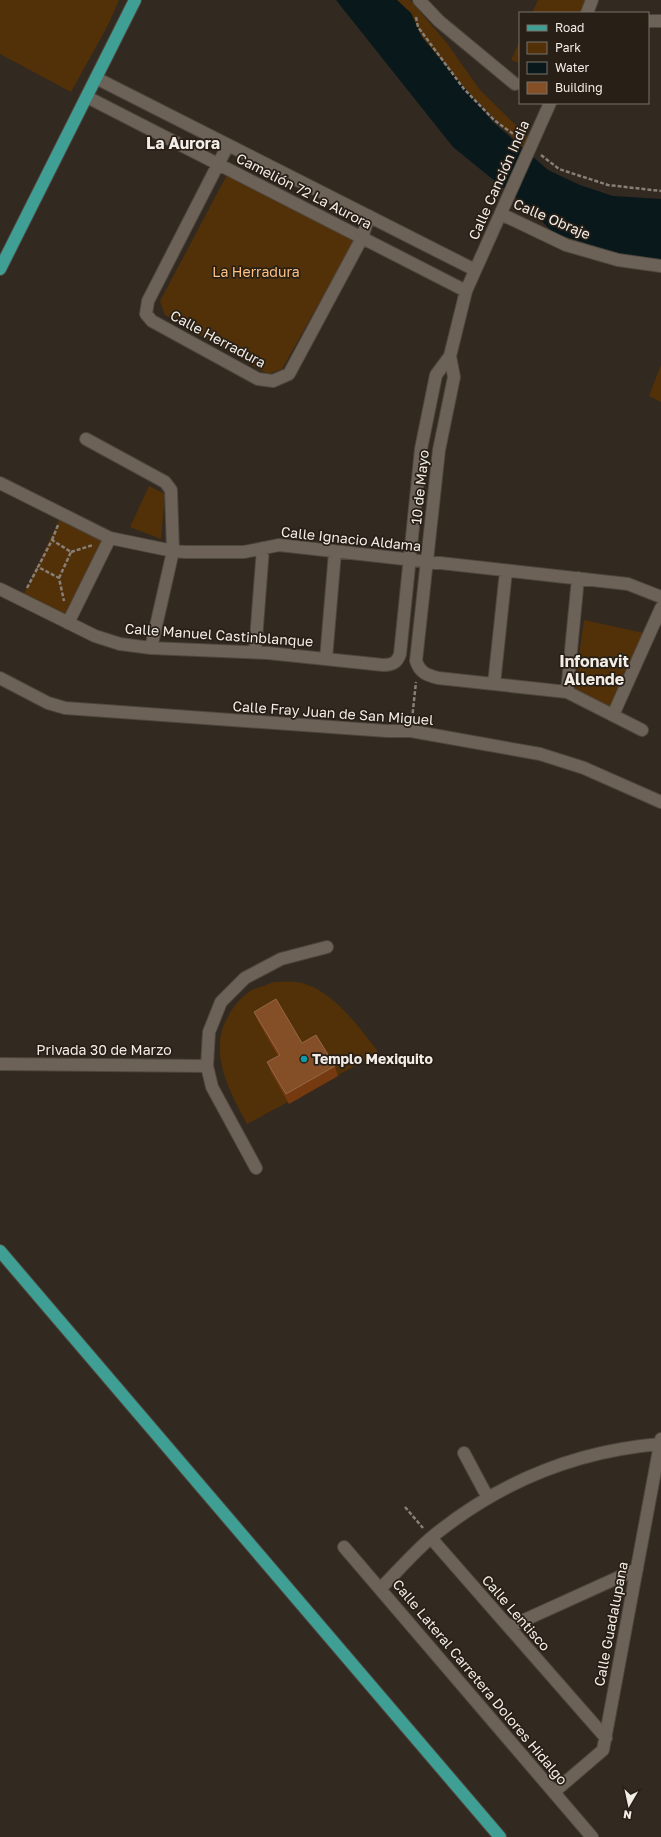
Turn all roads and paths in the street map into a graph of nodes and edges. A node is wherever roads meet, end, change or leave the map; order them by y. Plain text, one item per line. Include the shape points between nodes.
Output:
1 (134, 0) edge
2 (419, 0) edge
3 (592, 0) edge
4 (587, 12) edge
5 (416, 13) dead end
6 (661, 20) edge
7 (649, 21) edge
8 (96, 78) junction
9 (516, 84) dead end
10 (87, 96) junction
11 (550, 104) edge
12 (228, 145) junction
13 (531, 147) junction
14 (218, 164) junction
15 (661, 191) edge
16 (501, 214) junction
17 (369, 216) junction
18 (362, 238) junction
19 (661, 266) edge
20 (0, 269) edge
21 (475, 270) junction
22 (466, 291) junction
23 (450, 356) junction
24 (424, 432) junction
25 (442, 436) junction
26 (86, 439) dead end
27 (0, 483) edge
28 (110, 538) junction
29 (263, 548) junction
30 (172, 551) junction
31 (335, 552) junction
32 (409, 560) junction
33 (427, 562) junction
34 (38, 567) junction
35 (506, 571) junction
36 (59, 578) junction
37 (578, 578) junction
38 (0, 589) edge
39 (661, 597) edge
40 (21, 600) junction
41 (661, 608) edge
42 (68, 623) junction
43 (151, 648) junction
44 (255, 652) junction
45 (326, 659) junction
46 (398, 660) joint
47 (419, 670) junction
48 (0, 678) edge
49 (494, 684) junction
50 (567, 692) junction
51 (613, 715) junction
52 (642, 730) dead end
53 (411, 731) junction
54 (661, 802) edge
55 (327, 947) dead end
56 (0, 1064) edge
57 (208, 1066) junction
58 (256, 1168) dead end
59 (0, 1251) edge
60 (660, 1442) edge
61 (464, 1453) dead end
62 (488, 1498) junction
63 (405, 1507) dead end
64 (431, 1538) junction
65 (344, 1547) dead end
66 (637, 1569) junction
67 (380, 1589) junction
68 (509, 1627) junction
69 (606, 1738) junction
70 (554, 1792) junction
71 (500, 1837) edge
72 (592, 1837) edge

1 - 8 main road
2 - 9 street via 439,21
3 - 4 street
5 - 13 path via 418,27 464,88 494,120
6 - 7 street
8 - 10 main road
8 - 12 street, Camelión 72 La Aurora
10 - 14 street, Camelión 72 La Aurora
10 - 20 main road
11 - 13 street, Calle Canción India
12 - 14 street, Calle Herradura
12 - 17 street, Camelión 72 La Aurora
13 - 15 path via 559,169 608,185
13 - 16 street, Calle Canción India
14 - 18 street, Camelión 72 La Aurora
14 - 18 street, Calle Herradura via 148,301 146,314 152,321 258,379 273,381 289,374
16 - 19 street, Calle Obraje via 566,245 618,260
16 - 21 street, Calle Canción India
17 - 18 street, Calle Herradura
17 - 21 street, Camelión 72 La Aurora
18 - 22 street, Camelión 72 La Aurora
21 - 22 street, 10 de Mayo
22 - 23 street, 10 de Mayo
23 - 24 street, 10 de Mayo via 436,375
23 - 25 street, 10 de Mayo via 454,377
24 - 25 street
24 - 32 street, 10 de Mayo
25 - 33 street, 10 de Mayo
26 - 30 street via 165,482 171,490
27 - 28 street, Calle Ignacio Aldama
28 - 30 street, Calle Ignacio Aldama
28 - 42 street
29 - 30 street, Calle Ignacio Aldama via 244,552
29 - 31 street, Calle Ignacio Aldama via 279,545
29 - 44 street
30 - 43 street
31 - 32 street, Calle Ignacio Aldama
31 - 45 street
32 - 33 street, Calle Ignacio Aldama
32 - 46 street, 10 de Mayo
33 - 35 street, Calle Ignacio Aldama
33 - 47 street, 10 de Mayo via 416,661
34 - 36 path
34 - 36 path via 52,540 71,552
34 - 40 path
35 - 37 street, Calle Ignacio Aldama
35 - 49 street
36 - 42 path
37 - 39 street, Calle Ignacio Aldama via 628,584
37 - 50 street
38 - 40 street, Calle Manuel Castinblanque
40 - 42 street, Calle Manuel Castinblanque
41 - 51 street
42 - 43 street, Calle Manuel Castinblanque via 120,644
43 - 44 street, Calle Manuel Castinblanque
44 - 45 street, Calle Manuel Castinblanque
45 - 46 street, Calle Manuel Castinblanque via 383,665 391,665
47 - 49 street via 428,676 438,678
47 - 53 path
48 - 53 street, Calle Fray Juan de San Miguel via 48,703 65,708
49 - 50 street
50 - 51 street
51 - 52 street
53 - 54 street, Calle Fray Juan de San Miguel via 540,754 584,768
55 - 57 street via 281,959 245,978 221,1002 209,1032
56 - 57 street, Privada 30 de Marzo
57 - 58 street via 212,1087
59 - 71 main road
60 - 62 street via 577,1458 529,1476
60 - 66 street, Calle Guadalupana
61 - 62 street
62 - 64 street
63 - 64 path
64 - 67 street
64 - 68 street, Calle Lentisco
65 - 67 street, Calle Lateral Carretera Dolores Hidalgo
66 - 68 street
66 - 69 street, Calle Guadalupana
67 - 70 street, Calle Lateral Carretera Dolores Hidalgo
68 - 69 street, Calle Lentisco
69 - 70 street, Calle Guadalupana via 603,1750
70 - 72 street, Calle Lateral Carretera Dolores Hidalgo

